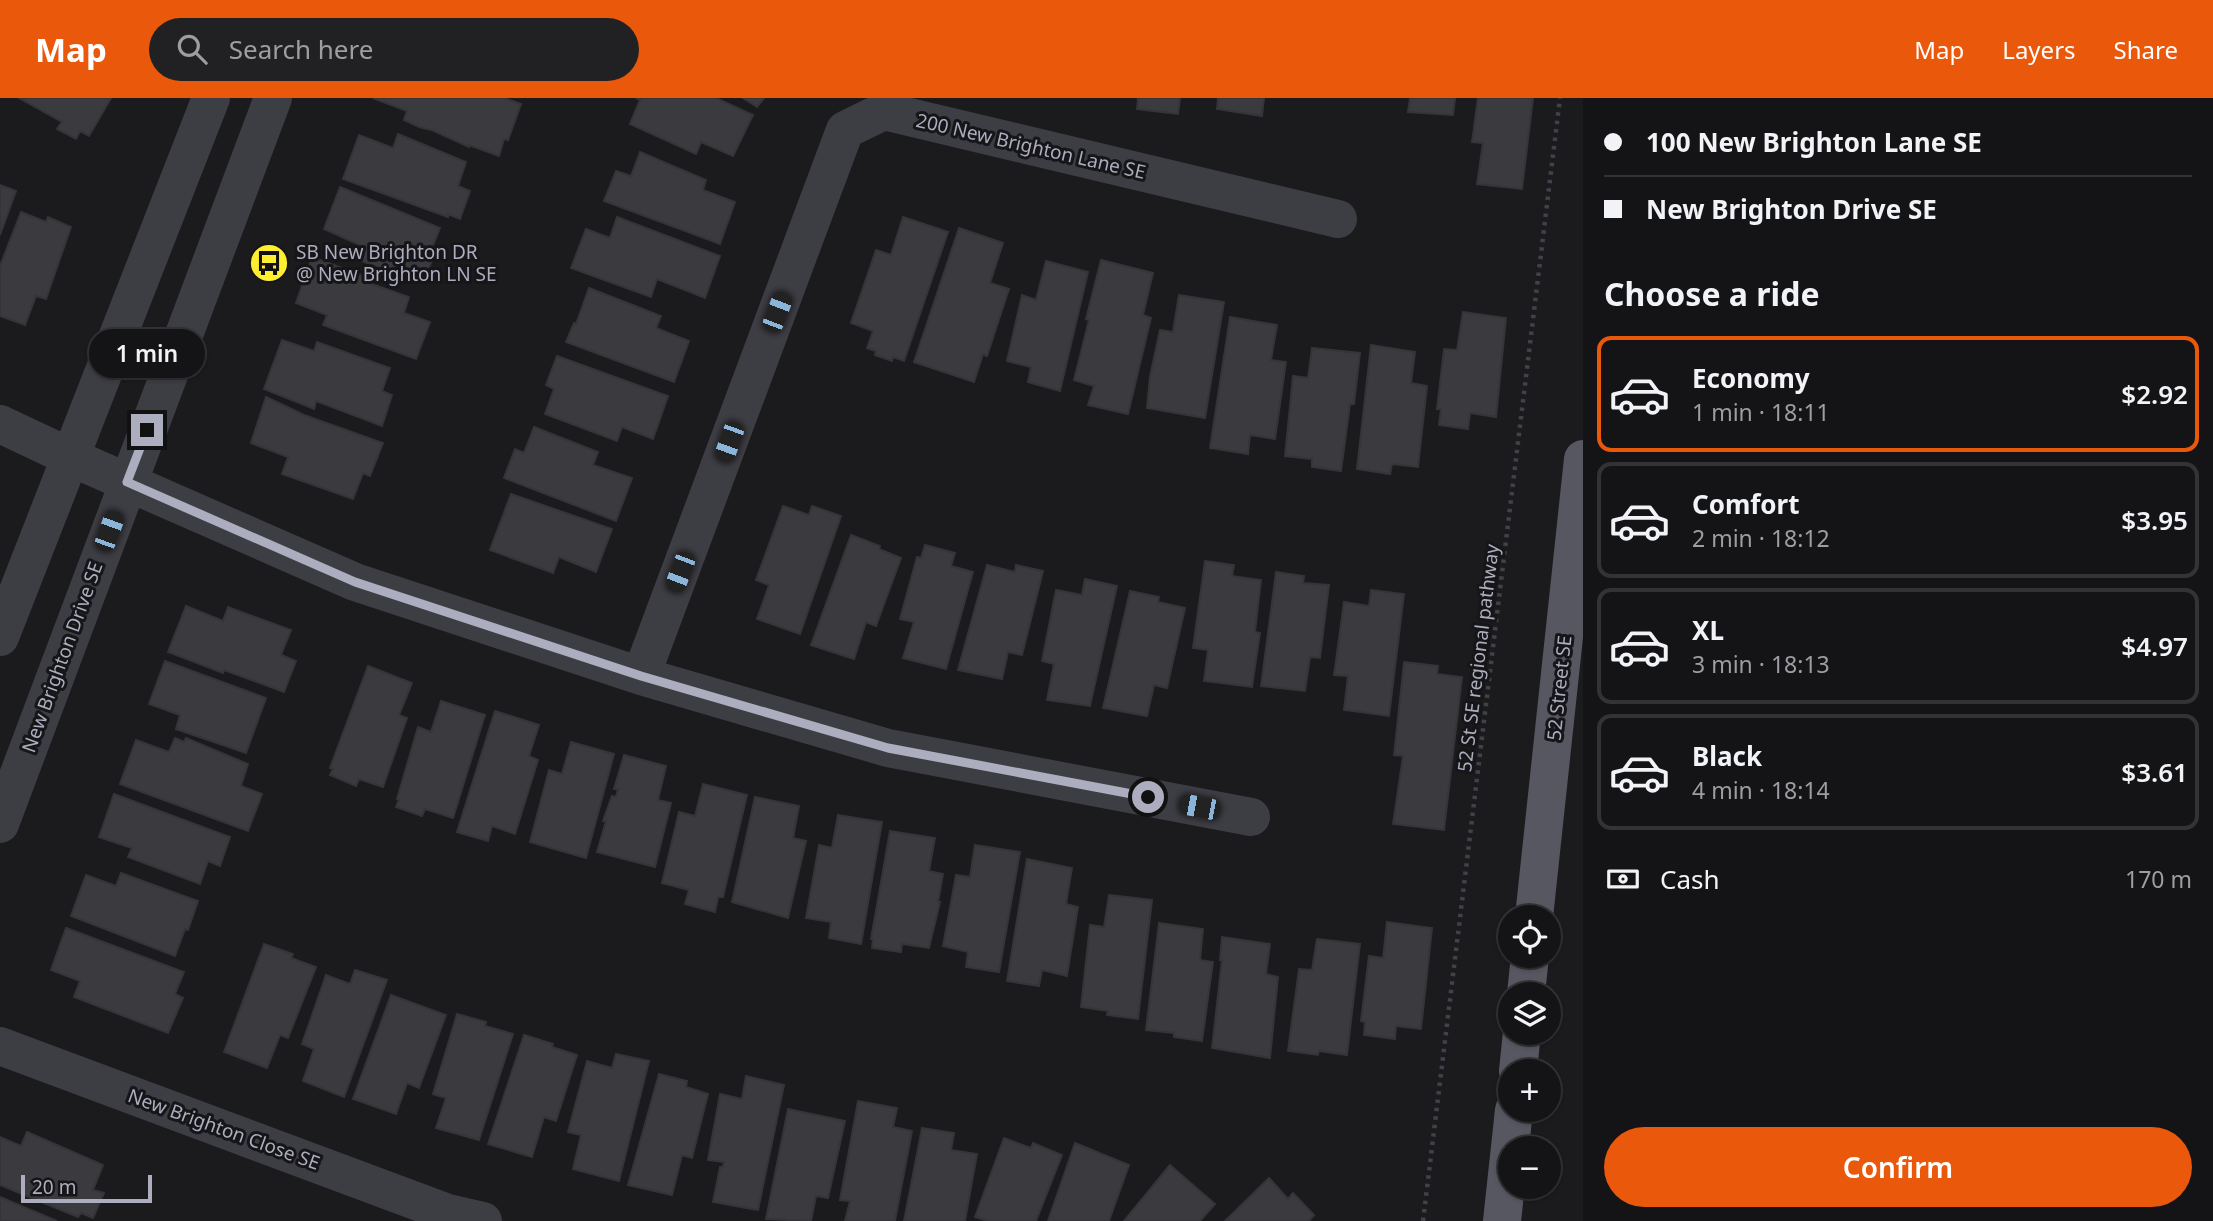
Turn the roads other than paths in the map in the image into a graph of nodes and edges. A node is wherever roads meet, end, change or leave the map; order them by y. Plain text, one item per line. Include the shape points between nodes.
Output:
1 (211, 98) edge
2 (273, 98) edge
3 (1338, 219) dead end
4 (0, 424) edge
5 (69, 457) junction
6 (1583, 459) edge
7 (127, 482) junction
8 (0, 637) edge
9 (641, 676) junction
10 (1251, 817) dead end
11 (0, 824) edge
12 (1535, 905) edge
13 (0, 1046) edge
14 (1513, 1122) edge
15 (458, 1218) edge
16 (1502, 1221) edge

1 - 5 street
2 - 7 street, New Brighton Drive SE
3 - 9 street, 200 New Brighton Lane SE via 884,111 845,130
4 - 5 street
5 - 7 street
5 - 8 street
6 - 12 main road, 52 Street SE
7 - 9 street via 355,582
7 - 11 street, New Brighton Drive SE
9 - 10 street via 888,748
13 - 15 street, New Brighton Close SE
14 - 16 main road

